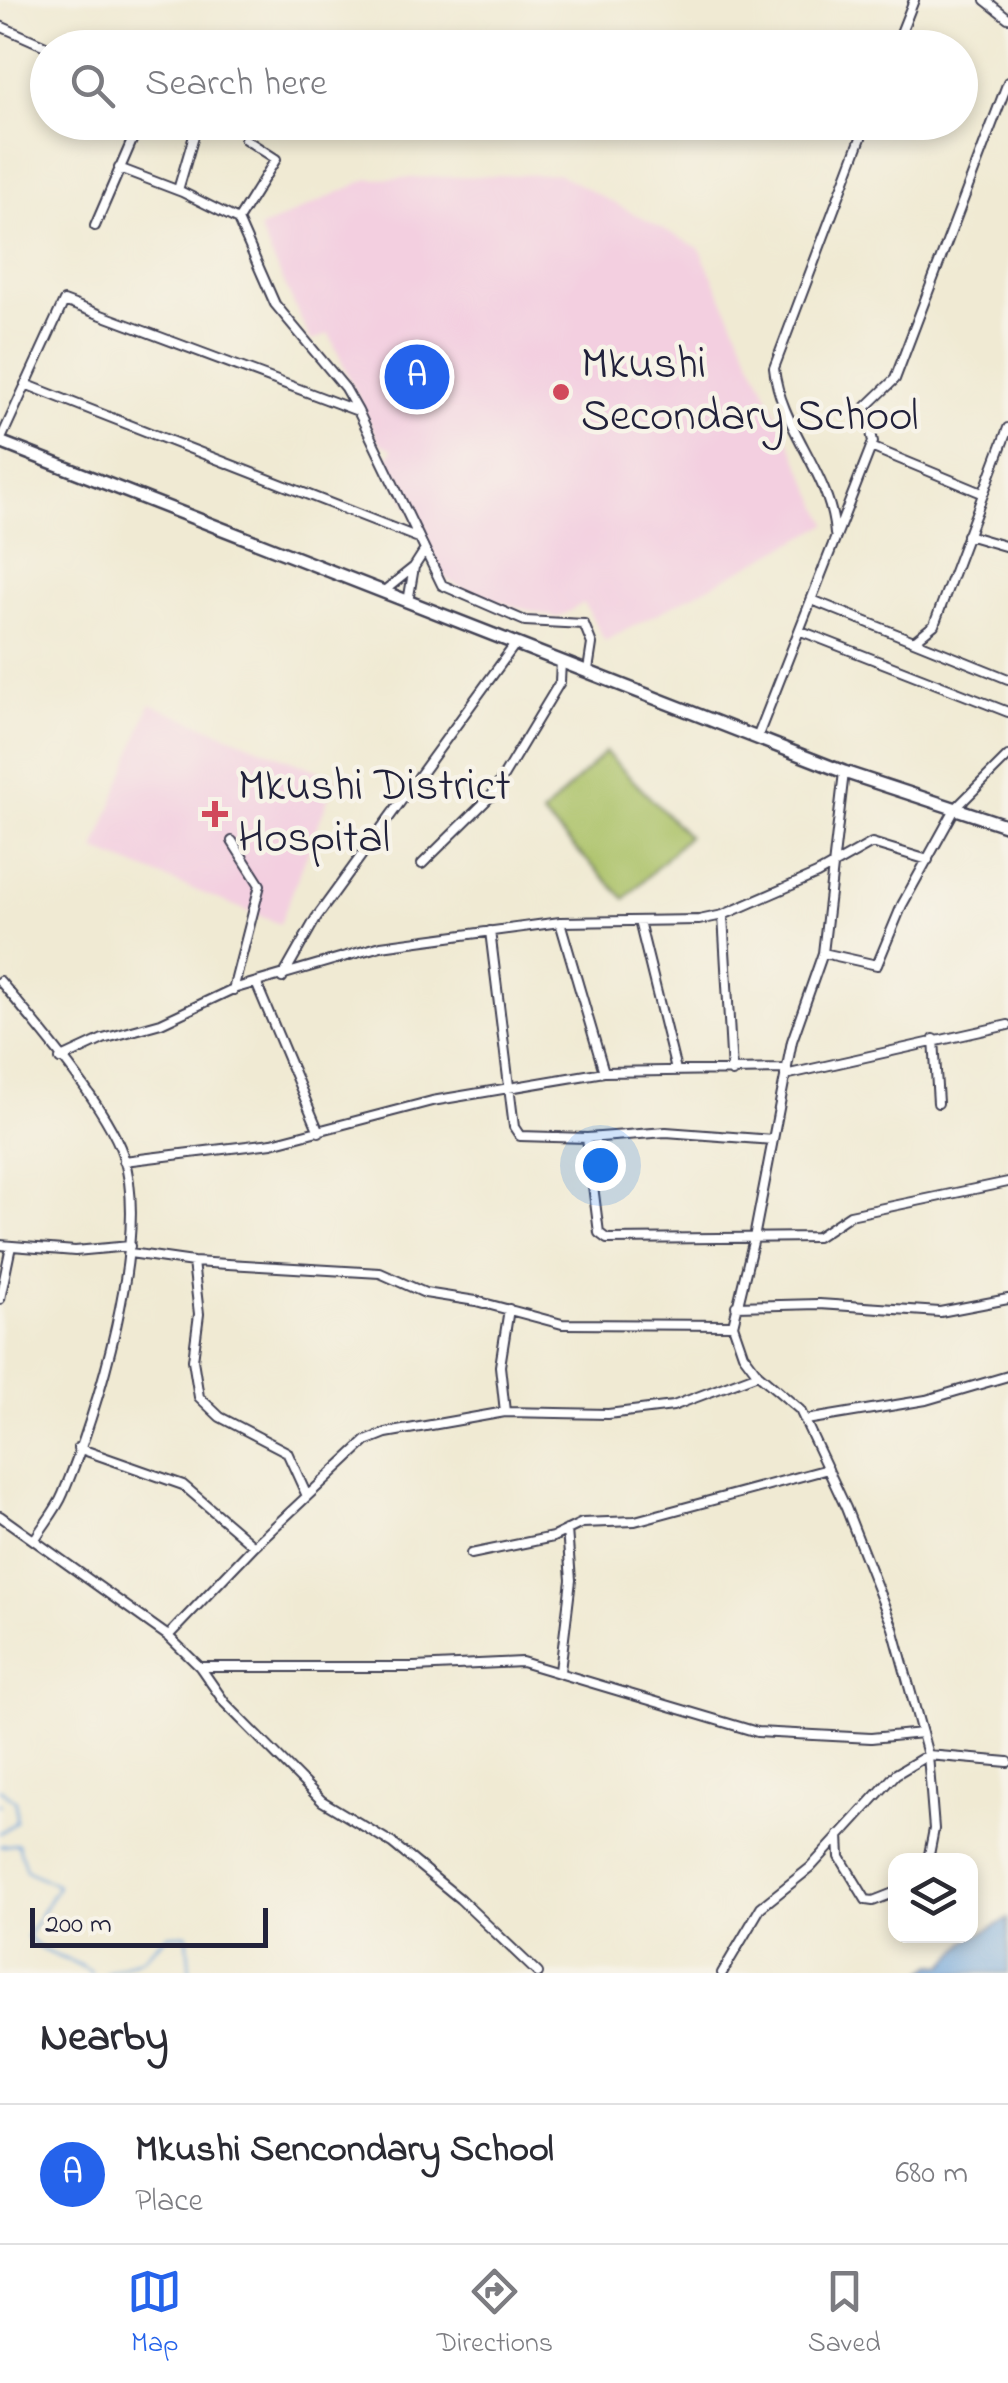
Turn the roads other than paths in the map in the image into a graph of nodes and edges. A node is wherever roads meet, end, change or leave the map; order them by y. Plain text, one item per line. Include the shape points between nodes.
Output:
1 (914, 0) edge
2 (985, 0) edge
3 (1008, 18) edge
4 (0, 26) edge
5 (902, 30) edge
6 (30, 39) edge
7 (1008, 82) edge
8 (132, 140) edge
9 (193, 140) edge
10 (247, 140) edge
11 (859, 140) edge
12 (119, 168) junction
13 (178, 190) junction
14 (238, 220) junction
15 (95, 226) dead end
16 (25, 384) junction
17 (358, 411) junction
18 (1008, 428) edge
19 (0, 441) edge
20 (872, 447) junction
21 (982, 493) junction
22 (967, 536) junction
23 (416, 537) junction
24 (836, 537) junction
25 (1008, 547) edge
26 (423, 553) junction
27 (414, 567) junction
28 (381, 594) junction
29 (812, 600) junction
30 (407, 604) junction
31 (801, 631) junction
32 (914, 641) junction
33 (516, 643) junction
34 (561, 660) junction
35 (588, 670) junction
36 (1008, 679) edge
37 (1008, 712) edge
38 (758, 738) junction
39 (1008, 756) edge
40 (844, 772) junction
41 (955, 809) junction
42 (1008, 826) edge
43 (232, 840) dead end
44 (928, 860) junction
45 (422, 864) dead end
46 (832, 864) junction
47 (723, 915) junction
48 (640, 921) junction
49 (560, 922) junction
50 (490, 930) junction
51 (823, 953) junction
52 (282, 978) junction
53 (0, 982) edge
54 (257, 986) junction
55 (233, 990) junction
56 (1008, 1024) edge
57 (934, 1040) junction
58 (60, 1058) junction
59 (676, 1070) junction
60 (604, 1072) junction
61 (732, 1072) junction
62 (785, 1072) junction
63 (513, 1088) junction
64 (938, 1102) dead end
65 (319, 1132) junction
66 (587, 1138) junction
67 (773, 1140) junction
68 (124, 1161) junction
69 (1008, 1182) edge
70 (754, 1238) junction
71 (0, 1245) edge
72 (11, 1246) junction
73 (130, 1249) junction
74 (194, 1262) junction
75 (0, 1299) edge
76 (1008, 1300) edge
77 (736, 1306) junction
78 (508, 1309) junction
79 (733, 1325) junction
80 (758, 1374) junction
81 (1008, 1376) edge
82 (505, 1412) junction
83 (806, 1420) junction
84 (78, 1448) junction
85 (828, 1469) junction
86 (307, 1496) junction
87 (0, 1516) edge
88 (567, 1530) junction
89 (35, 1538) junction
90 (254, 1546) junction
91 (471, 1554) dead end
92 (168, 1636) junction
93 (200, 1667) junction
94 (560, 1671) junction
95 (922, 1733) junction
96 (928, 1755) junction
97 (1008, 1762) edge
98 (839, 1835) junction
99 (929, 1853) edge
100 (888, 1895) edge
101 (538, 1973) edge
102 (722, 1973) edge

1 - 5 street
2 - 3 street
4 - 6 street
7 - 20 street via 895,379 866,407
8 - 12 street
9 - 13 street
10 - 14 street via 276,159
11 - 24 street via 774,368 776,388 828,501
12 - 13 street
12 - 15 street
13 - 14 street
14 - 17 street via 282,315
16 - 17 street via 64,301
16 - 19 street
16 - 23 street
17 - 23 street
18 - 21 street
19 - 28 street
20 - 21 street
20 - 24 street
21 - 22 street
22 - 25 street
22 - 32 street via 934,624
23 - 26 street
24 - 29 street
26 - 27 street
26 - 35 street via 445,588 525,621 584,624 592,644
27 - 28 street
27 - 30 street
28 - 30 street
29 - 31 street
29 - 32 street
30 - 33 street
31 - 37 street
31 - 38 street
32 - 36 street
33 - 34 street
33 - 52 street via 316,918
34 - 35 street
34 - 45 street via 560,682 492,795
35 - 38 street
38 - 40 street
39 - 41 street
40 - 41 street
40 - 46 street
41 - 42 street
41 - 44 street
43 - 55 street via 260,885
44 - 46 street via 872,843
44 - 51 street via 877,964
46 - 47 street
46 - 51 street
47 - 48 street
47 - 61 street
48 - 49 street
48 - 59 street
49 - 50 street
49 - 60 street
50 - 52 street via 381,946
50 - 63 street
51 - 62 street
52 - 54 street
53 - 58 street
54 - 55 street
54 - 65 street
55 - 58 street
56 - 57 street
57 - 62 street
57 - 64 street
58 - 68 street
59 - 60 street
59 - 61 street
60 - 63 street
61 - 62 street
62 - 67 street
63 - 65 street via 432,1101
63 - 66 street via 520,1136
65 - 68 street
66 - 67 street via 666,1132
66 - 70 street via 602,1238
67 - 70 street
68 - 73 street
69 - 70 street via 850,1215 818,1237
70 - 77 street
71 - 72 street
72 - 73 street
72 - 75 street
73 - 74 street
73 - 84 street via 107,1360
74 - 78 street via 380,1273 425,1293
74 - 86 street via 199,1314 193,1360 200,1397 220,1417 286,1452
76 - 77 street via 940,1312
77 - 79 street
78 - 79 street via 580,1326
78 - 82 street via 500,1366
79 - 80 street via 742,1354
80 - 82 street via 655,1409
80 - 83 street
81 - 83 street via 926,1400
82 - 86 street via 366,1441
83 - 85 street
84 - 89 street via 62,1496
84 - 90 street via 183,1484
85 - 88 street via 635,1521
85 - 95 street via 894,1628
86 - 90 street
87 - 89 street
88 - 91 street
88 - 94 street via 571,1580
89 - 92 street
90 - 92 street
92 - 93 street
93 - 94 street via 522,1662
93 - 101 street via 226,1703 322,1801 392,1843
94 - 95 street via 779,1736
95 - 96 street
96 - 97 street
96 - 98 street via 882,1786
96 - 99 street
98 - 100 street via 840,1857 866,1900
98 - 102 street via 802,1876 761,1907

